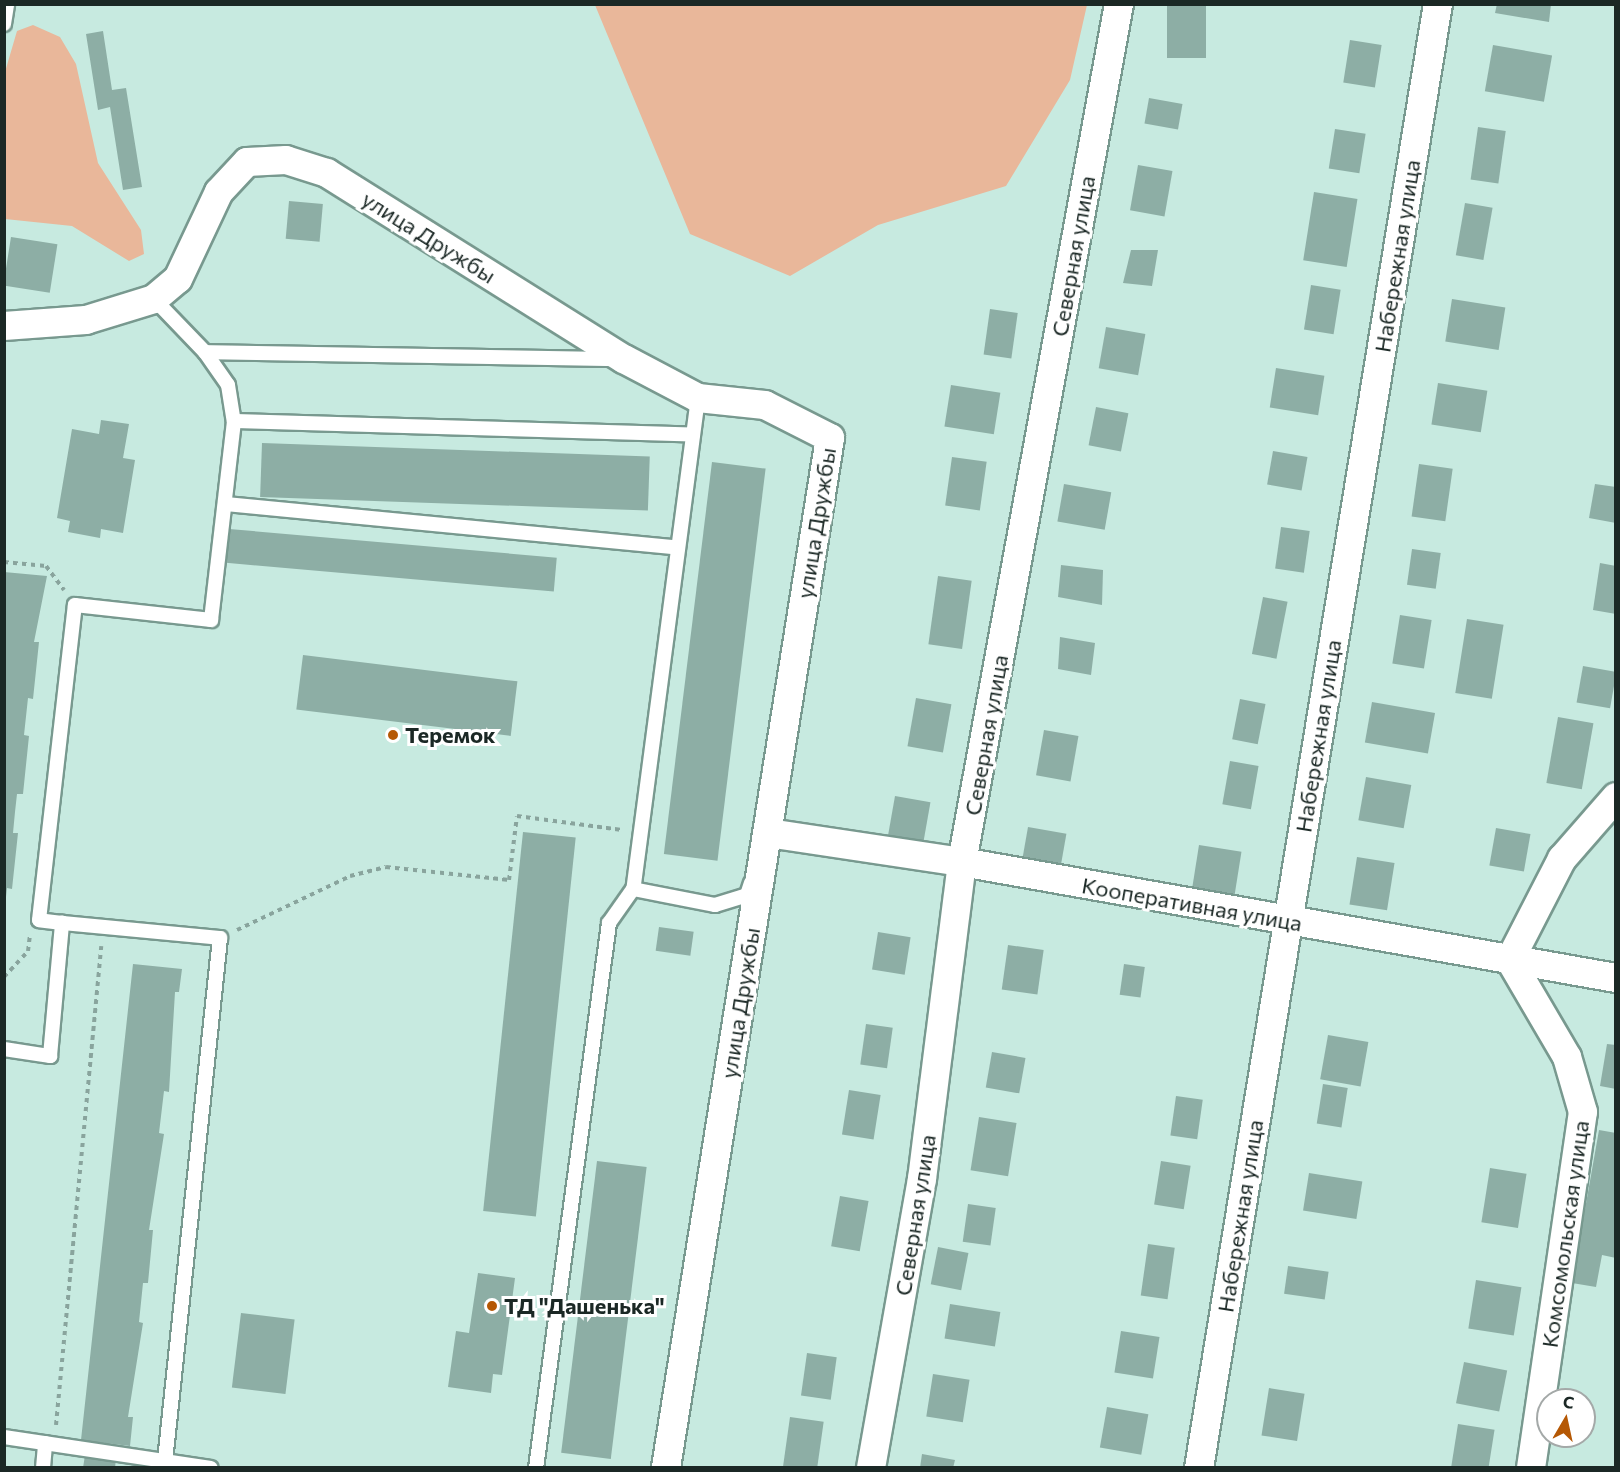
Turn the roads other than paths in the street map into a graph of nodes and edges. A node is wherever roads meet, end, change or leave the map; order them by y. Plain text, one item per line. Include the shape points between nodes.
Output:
1 (7, 4) edge
2 (1119, 4) edge
3 (1438, 4) edge
4 (4, 24) edge
5 (154, 299) junction
6 (4, 326) edge
7 (205, 352) junction
8 (624, 359) junction
9 (698, 398) junction
10 (234, 421) junction
11 (693, 435) junction
12 (225, 504) junction
13 (678, 548) junction
14 (1616, 797) edge
15 (768, 833) junction
16 (962, 862) junction
17 (633, 889) junction
18 (1288, 921) junction
19 (62, 923) junction
20 (1510, 960) junction
21 (1616, 978) edge
22 (4, 1049) edge
23 (4, 1437) edge
24 (50, 1444) junction
25 (165, 1461) junction
26 (44, 1467) edge
27 (211, 1467) edge
28 (536, 1467) edge
29 (666, 1467) edge
30 (871, 1467) edge
31 (1199, 1467) edge
32 (1531, 1467) edge

1 - 4 lane
2 - 16 street, Северная улица
3 - 18 street, Набережная улица
5 - 6 street, улица Дружбы via 123,312 86,320
5 - 7 lane
5 - 8 street, улица Дружбы via 178,279 219,192 247,162 286,160 327,173
7 - 8 lane
7 - 10 lane via 228,385
8 - 9 street, улица Дружбы
9 - 11 lane
9 - 15 street, улица Дружбы via 765,405 830,438
10 - 11 lane
10 - 12 lane
11 - 13 lane
12 - 13 lane
12 - 19 lane via 211,620 75,605 39,920
13 - 17 lane
14 - 20 street via 1562,859
15 - 16 street, Кооперативная улица
15 - 17 lane via 747,895 716,905
15 - 29 street, улица Дружбы
16 - 18 street, Кооперативная улица
16 - 30 street, Северная улица via 922,1179
17 - 28 lane via 609,923
18 - 20 street, Кооперативная улица
18 - 31 street, Набережная улица
19 - 22 lane via 50,1056
19 - 25 lane via 220,938
20 - 21 street, Кооперативная улица
20 - 32 street, Комсомольская улица via 1567,1057 1582,1112
23 - 24 lane
24 - 25 lane
24 - 26 lane
25 - 27 lane

